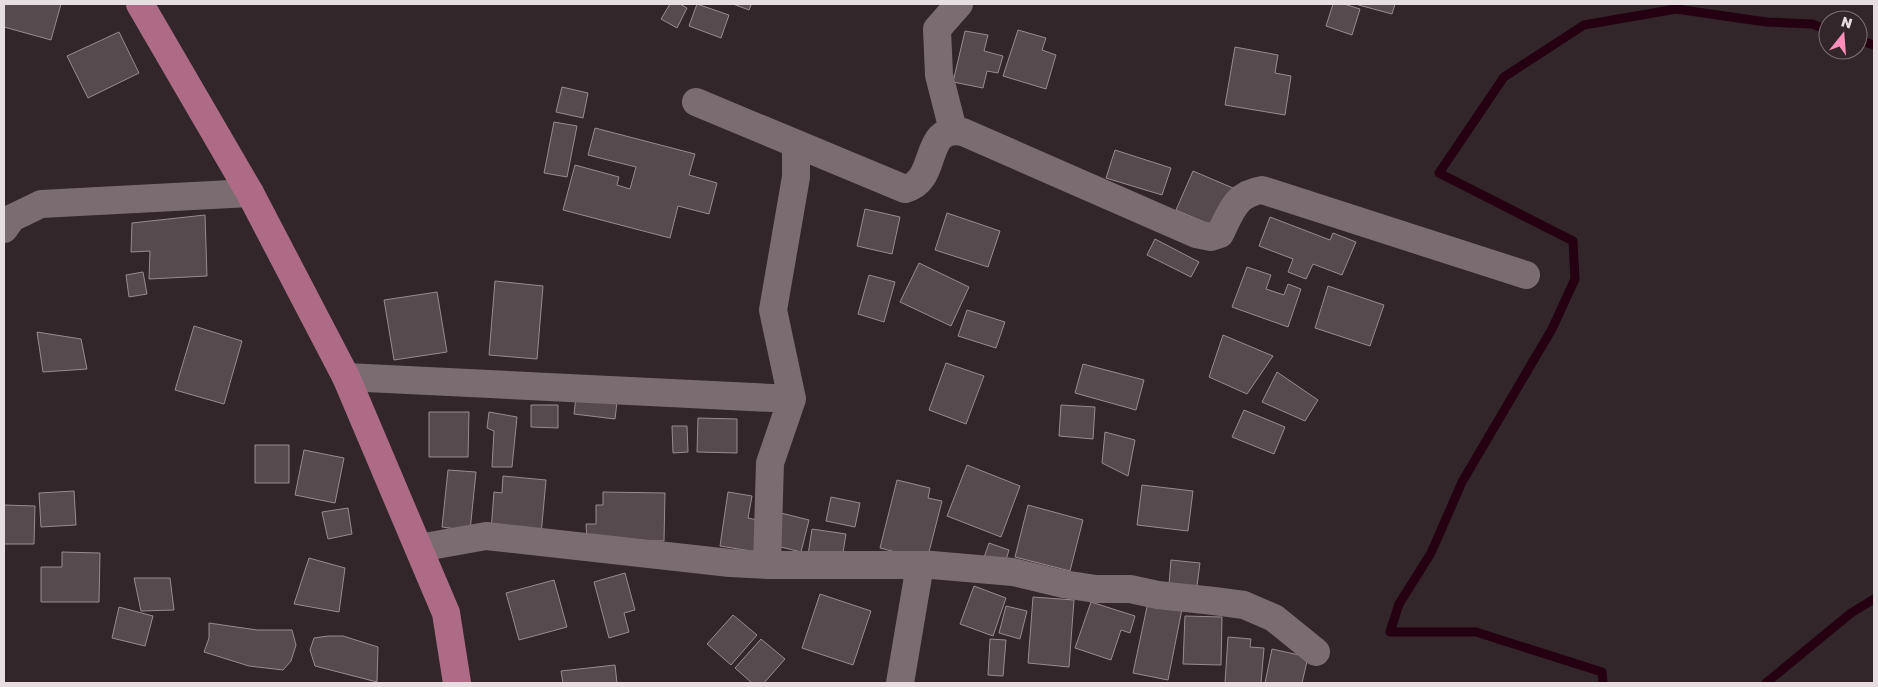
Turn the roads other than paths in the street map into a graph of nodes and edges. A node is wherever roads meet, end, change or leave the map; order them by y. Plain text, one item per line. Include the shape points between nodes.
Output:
1 (140, 4) edge
2 (959, 4) edge
3 (696, 102) dead end
4 (953, 130) junction
5 (796, 144) junction
6 (250, 193) junction
7 (4, 229) edge
8 (1526, 275) dead end
9 (346, 377) junction
10 (792, 399) junction
11 (419, 548) junction
12 (920, 565) junction
13 (767, 566) junction
14 (1316, 652) dead end
15 (457, 683) edge
16 (900, 683) edge

1 - 6 main road
2 - 4 street via 937,29 939,75
3 - 5 street
4 - 5 street via 944,132 938,139 922,179 916,186 905,188
4 - 8 street via 1196,234 1211,237 1220,234 1242,196 1262,190
5 - 10 street via 796,177 773,310
6 - 7 street via 41,204 12,218
6 - 9 main road
9 - 10 street
9 - 11 main road
10 - 13 street via 770,463
11 - 13 street via 486,536
11 - 15 main road via 446,613
12 - 13 street
12 - 14 street via 1013,572 1096,589 1130,589 1244,605 1274,618
12 - 16 street

